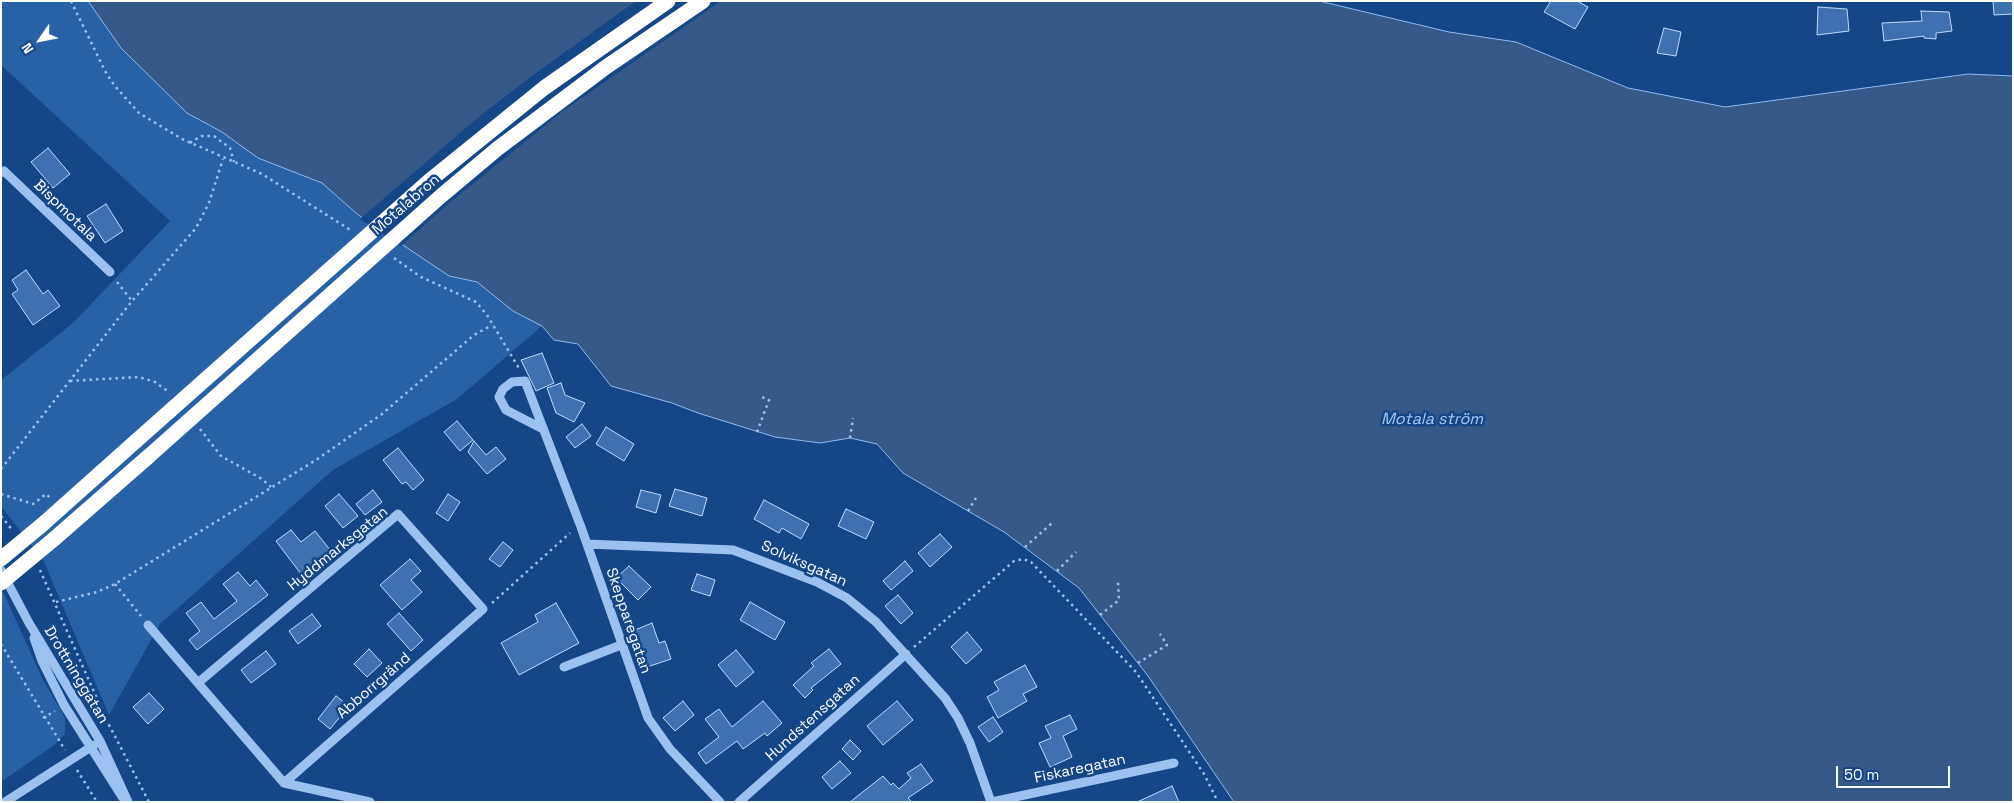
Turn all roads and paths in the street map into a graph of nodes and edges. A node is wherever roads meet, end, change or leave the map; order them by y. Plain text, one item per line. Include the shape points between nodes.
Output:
1 (71, 1) edge
2 (668, 1) edge
3 (703, 1) edge
4 (190, 143) junction
5 (234, 162) dead end
6 (1, 173) edge
7 (110, 272) joint
8 (132, 301) junction
9 (492, 325) dead end
10 (759, 396) dead end
11 (854, 418) dead end
12 (543, 429) junction
13 (757, 432) dead end
14 (850, 438) dead end
15 (1, 470) edge
16 (1, 494) edge
17 (50, 498) dead end
18 (976, 498) dead end
19 (968, 511) dead end
20 (1, 516) edge
21 (1052, 522) dead end
22 (581, 527) junction
23 (18, 538) dead end
24 (587, 544) junction
25 (1024, 547) dead end
26 (1076, 552) dead end
27 (1, 558) edge
28 (38, 566) dead end
29 (1, 570) edge
30 (1057, 571) dead end
31 (1118, 582) dead end
32 (1, 583) edge
33 (115, 584) junction
34 (56, 602) junction
35 (482, 609) junction
36 (1100, 615) dead end
37 (29, 623) junction
38 (148, 625) joint
39 (1160, 634) dead end
40 (1, 644) edge
41 (621, 645) junction
42 (906, 654) junction
43 (1138, 663) dead end
44 (564, 667) dead end
45 (199, 682) junction
46 (100, 741) junction
47 (89, 748) junction
48 (71, 760) junction
49 (1174, 763) dead end
50 (284, 783) junction
51 (6, 802) edge
52 (97, 802) edge
53 (126, 802) edge
54 (149, 802) edge
55 (370, 802) edge
56 (720, 802) edge
57 (740, 802) edge
58 (991, 802) edge
59 (1218, 802) edge

1 - 4 path via 105,71 125,98 155,124
2 - 27 highway, Motalabron, bridge via 544,88 429,181
3 - 32 highway, Motalabron, bridge via 606,67 497,149
4 - 5 path via 201,136 214,136 230,148
4 - 8 path via 224,159 209,203 189,237
6 - 7 street, Bispmotala via 4,171
7 - 8 path
8 - 15 path
9 - 33 path via 474,335 406,395 356,433
10 - 13 path via 769,400
11 - 14 path
12 - 12 street, Skepparegatan via 506,410 500,397 503,389 512,382 525,381
12 - 22 street, Skepparegatan
16 - 17 path via 31,504 46,494
18 - 19 path
20 - 23 path
21 - 25 path
22 - 24 street, Skepparegatan
22 - 35 path
24 - 41 street, Skepparegatan
24 - 42 street, Solviksgatan via 732,550 750,555 847,598 876,622
26 - 30 path
28 - 34 path
29 - 37 street, Drottninggatan
31 - 36 path via 1119,600
33 - 34 path
33 - 38 path
34 - 54 path via 92,689
35 - 45 street, Hyddmarksgatan via 398,514
35 - 50 street, Abborrgränd
37 - 46 street, Drottninggatan
37 - 47 street, Drottninggatan via 52,684
38 - 45 street
39 - 43 path via 1167,645
40 - 48 path
41 - 44 street
41 - 56 street, Skepparegatan via 648,718 658,734
42 - 57 street, Hundstensgatan
42 - 58 street, Solviksgatan via 945,698 958,718
42 - 59 path via 1014,561 1023,558 1031,562 1094,624 1136,672 1204,774
45 - 50 street
46 - 47 street
46 - 53 street, Drottninggatan
47 - 48 street
47 - 53 street, Drottninggatan
48 - 51 street
48 - 52 path
49 - 58 street, Fiskaregatan
50 - 55 street

